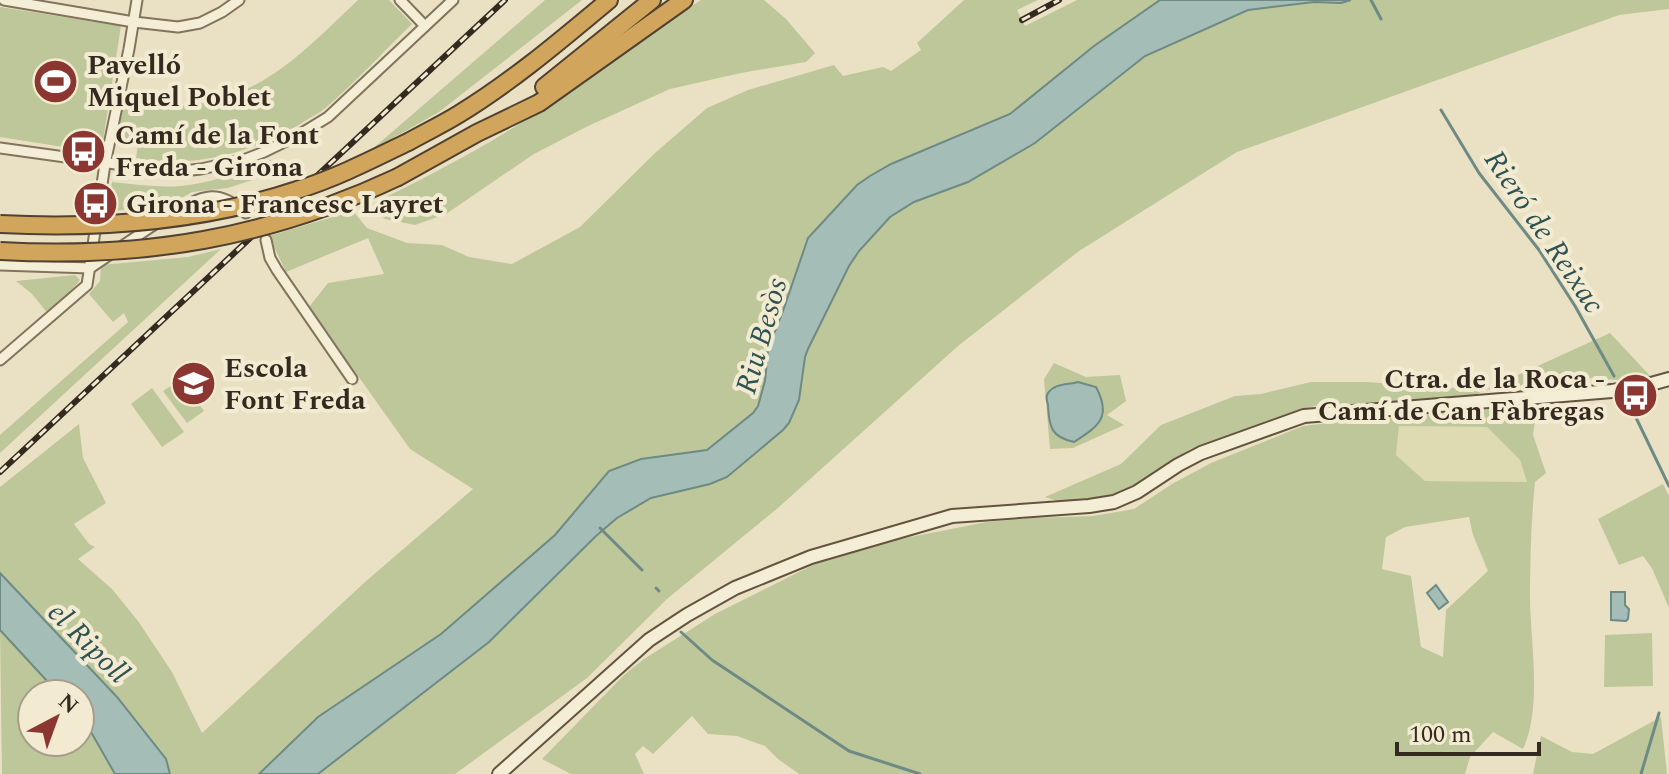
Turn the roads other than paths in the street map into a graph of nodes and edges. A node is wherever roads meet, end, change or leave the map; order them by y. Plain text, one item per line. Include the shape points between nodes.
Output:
1 (4, 0) edge
2 (137, 0) edge
3 (239, 0) edge
4 (400, 0) edge
5 (453, 0) edge
6 (609, 0) edge
7 (652, 0) edge
8 (684, 0) edge
9 (134, 22) junction
10 (425, 26) junction
11 (477, 133) junction
12 (0, 148) edge
13 (105, 164) junction
14 (246, 213) dead end
15 (0, 224) edge
16 (266, 240) dead end
17 (0, 251) edge
18 (0, 265) edge
19 (90, 268) junction
20 (0, 360) edge
21 (352, 379) dead end
22 (1669, 379) edge
23 (499, 774) edge

1 - 9 street
2 - 9 street
3 - 9 street via 200,23 178,27
4 - 10 street
5 - 10 street
6 - 15 highway, bridge via 459,114 352,170 298,190 163,220
7 - 11 highway
8 - 11 highway via 539,103
9 - 13 street
10 - 13 street via 328,117 264,152 173,172
11 - 17 highway, bridge via 360,195 273,225 121,251
12 - 13 street
13 - 19 street
14 - 19 street via 232,201 196,199
16 - 21 street via 277,270
18 - 19 street
19 - 20 street via 87,285
22 - 23 street via 1612,391 1304,416 1201,453 1114,502 952,516 811,557 735,588 649,640

